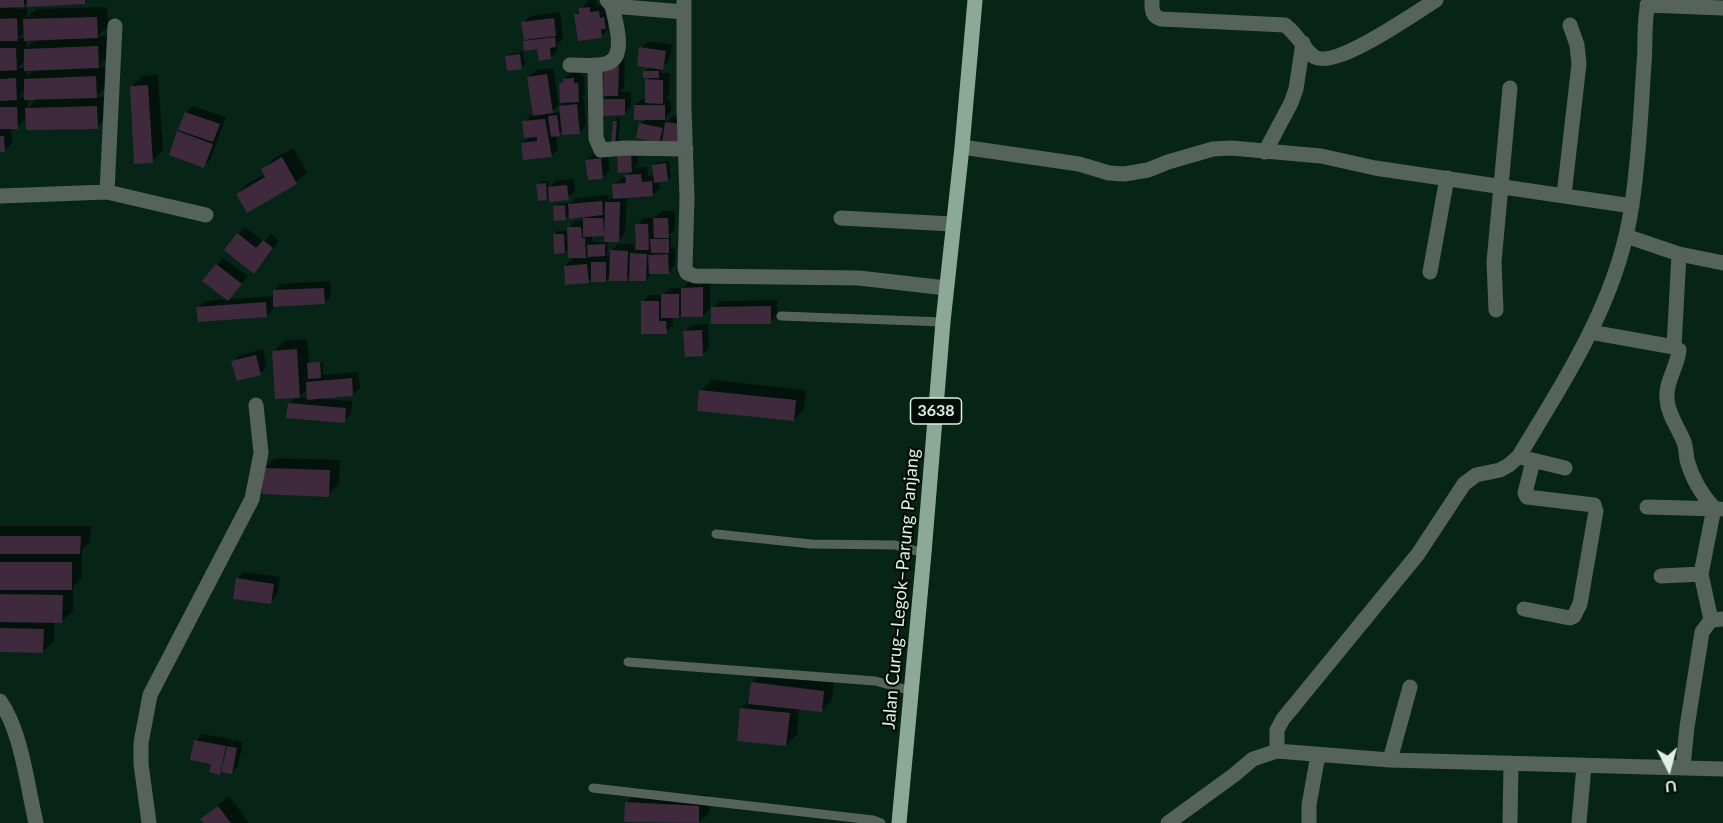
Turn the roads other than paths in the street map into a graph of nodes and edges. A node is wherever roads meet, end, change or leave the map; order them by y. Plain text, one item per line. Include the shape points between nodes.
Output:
1 (975, 0) edge
2 (1152, 0) edge
3 (1436, 0) edge
4 (1648, 2) edge
5 (610, 3) edge
6 (684, 6) edge
7 (1723, 8) edge
8 (1570, 25) dead end
9 (115, 26) dead end
10 (1303, 43) junction
11 (570, 64) dead end
12 (595, 65) junction
13 (1509, 88) dead end
14 (962, 147) junction
15 (686, 149) junction
16 (1265, 152) junction
17 (1447, 178) junction
18 (1500, 185) junction
19 (107, 192) junction
20 (1564, 195) junction
21 (0, 196) edge
22 (1632, 206) junction
23 (206, 215) dead end
24 (841, 218) dead end
25 (952, 224) junction
26 (1626, 236) junction
27 (1679, 254) junction
28 (1723, 263) edge
29 (1430, 272) dead end
30 (946, 288) junction
31 (1496, 310) dead end
32 (781, 316) dead end
33 (943, 322) junction
34 (1590, 332) junction
35 (1674, 347) junction
36 (256, 405) dead end
37 (1526, 458) junction
38 (1565, 468) dead end
39 (1647, 507) dead end
40 (1719, 508) edge
41 (716, 534) dead end
42 (924, 553) junction
43 (1701, 574) junction
44 (1661, 576) dead end
45 (1524, 609) dead end
46 (1717, 619) edge
47 (628, 662) dead end
48 (1410, 687) dead end
49 (912, 691) junction
50 (0, 701) edge
51 (1277, 751) junction
52 (1318, 755) junction
53 (1390, 760) junction
54 (1511, 763) junction
55 (1584, 766) junction
56 (1683, 767) junction
57 (1723, 769) edge
58 (593, 788) dead end
59 (36, 823) edge
60 (149, 823) edge
61 (881, 823) edge
62 (899, 823) edge
63 (1168, 823) edge
64 (1309, 823) edge
65 (1510, 823) edge
66 (1579, 823) edge

1 - 14 main road, Jalan Curug–Legok–Parung Panjang / 3638
2 - 10 street via 1152,12 1161,19 1285,26
3 - 10 street via 1339,56 1313,57
4 - 7 street
4 - 22 street
5 - 6 street
5 - 12 street via 618,28 618,47 610,62
6 - 15 street
8 - 20 street via 1579,64
9 - 19 street
10 - 16 street via 1292,103
11 - 12 street
12 - 15 street via 596,138 601,150
13 - 18 street
14 - 16 street via 1124,174 1213,149
14 - 25 main road, Jalan Curug–Legok–Parung Panjang / 3638
15 - 30 street via 687,273 859,278
16 - 17 street via 1321,156
17 - 18 street
17 - 29 street
18 - 20 street
18 - 31 street via 1494,262
19 - 21 street
19 - 23 street
20 - 22 street
22 - 26 street
24 - 25 street
25 - 30 main road, Jalan Curug–Legok–Parung Panjang / 3638
26 - 27 street
26 - 34 street via 1607,300
27 - 28 street
27 - 35 street
30 - 33 main road, Jalan Curug–Legok–Parung Panjang / 3638
32 - 33 lane
33 - 42 main road, Jalan Curug–Legok–Parung Panjang / 3638
34 - 35 street
34 - 37 street
35 - 40 street via 1679,352 1666,398 1694,478 1702,494
36 - 60 street via 261,453 252,499 150,695 141,743
37 - 38 street
37 - 45 street via 1527,497 1594,505 1596,511 1580,604 1574,616
37 - 51 street via 1464,484 1418,554 1283,718 1277,730
39 - 40 street
40 - 43 street
41 - 42 lane via 811,544 896,545
42 - 49 main road, Jalan Curug–Legok–Parung Panjang / 3638
43 - 44 street
43 - 46 street
46 - 56 street via 1702,632
47 - 49 lane via 875,681
48 - 53 street
49 - 62 main road, Jalan Curug–Legok–Parung Panjang / 3638
50 - 59 street via 18,741
51 - 52 street
51 - 63 street via 1253,759
52 - 53 street
52 - 64 street
53 - 54 street
54 - 55 street
54 - 65 street
55 - 56 street
55 - 66 street
56 - 57 street
58 - 61 lane

